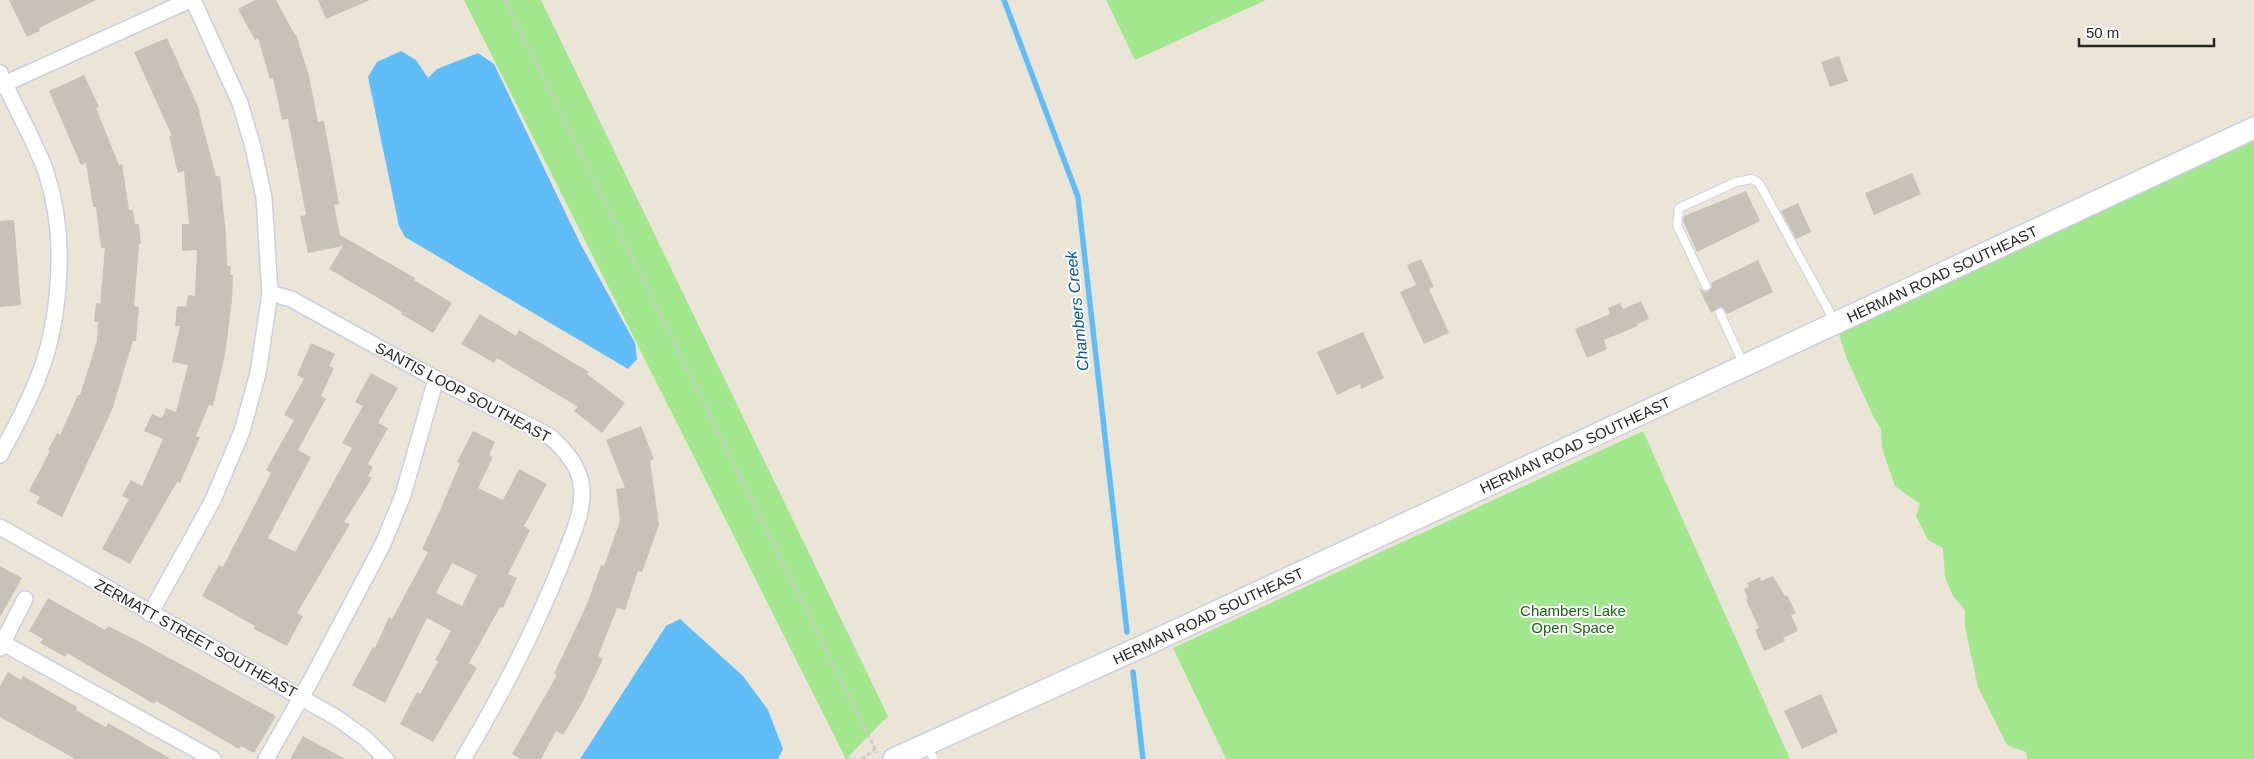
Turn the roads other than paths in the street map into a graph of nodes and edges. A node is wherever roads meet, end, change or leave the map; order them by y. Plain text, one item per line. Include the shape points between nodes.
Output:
1 (190, 0) edge
2 (193, 0) edge
3 (2, 81) edge
4 (2254, 128) edge
5 (1706, 286) dead end
6 (270, 293) junction
7 (1720, 313) dead end
8 (1836, 324) junction
9 (1745, 366) junction
10 (436, 379) junction
11 (0, 455) edge
12 (0, 527) edge
13 (25, 599) dead end
14 (150, 614) junction
15 (1, 645) edge
16 (301, 697) junction
17 (930, 752) edge
18 (887, 758) edge
19 (213, 759) edge
20 (266, 759) edge
21 (386, 759) edge
22 (463, 759) edge

1 - 3 street
2 - 6 street via 237,95 253,147 264,198
3 - 11 street via 45,169 56,211 59,298 50,344 23,414
4 - 8 street, HERMAN ROAD SOUTHEAST
5 - 8 lane via 1677,226 1679,208 1736,182 1752,179 1759,183
6 - 10 street, SANTIS LOOP SOUTHEAST via 291,298
6 - 14 street via 258,373 242,431 213,500
7 - 9 lane
8 - 9 street, HERMAN ROAD SOUTHEAST
9 - 17 street, HERMAN ROAD SOUTHEAST
10 - 16 street via 403,496 383,544
10 - 22 street, SANTIS LOOP SOUTHEAST via 548,435 574,462 582,487 575,528 544,605
12 - 14 street, ZERMATT STREET SOUTHEAST
13 - 15 street
14 - 16 street, ZERMATT STREET SOUTHEAST
15 - 19 street
16 - 20 street
16 - 21 street, ZERMATT STREET SOUTHEAST via 338,718
17 - 18 street, HERMAN ROAD SOUTHEAST

